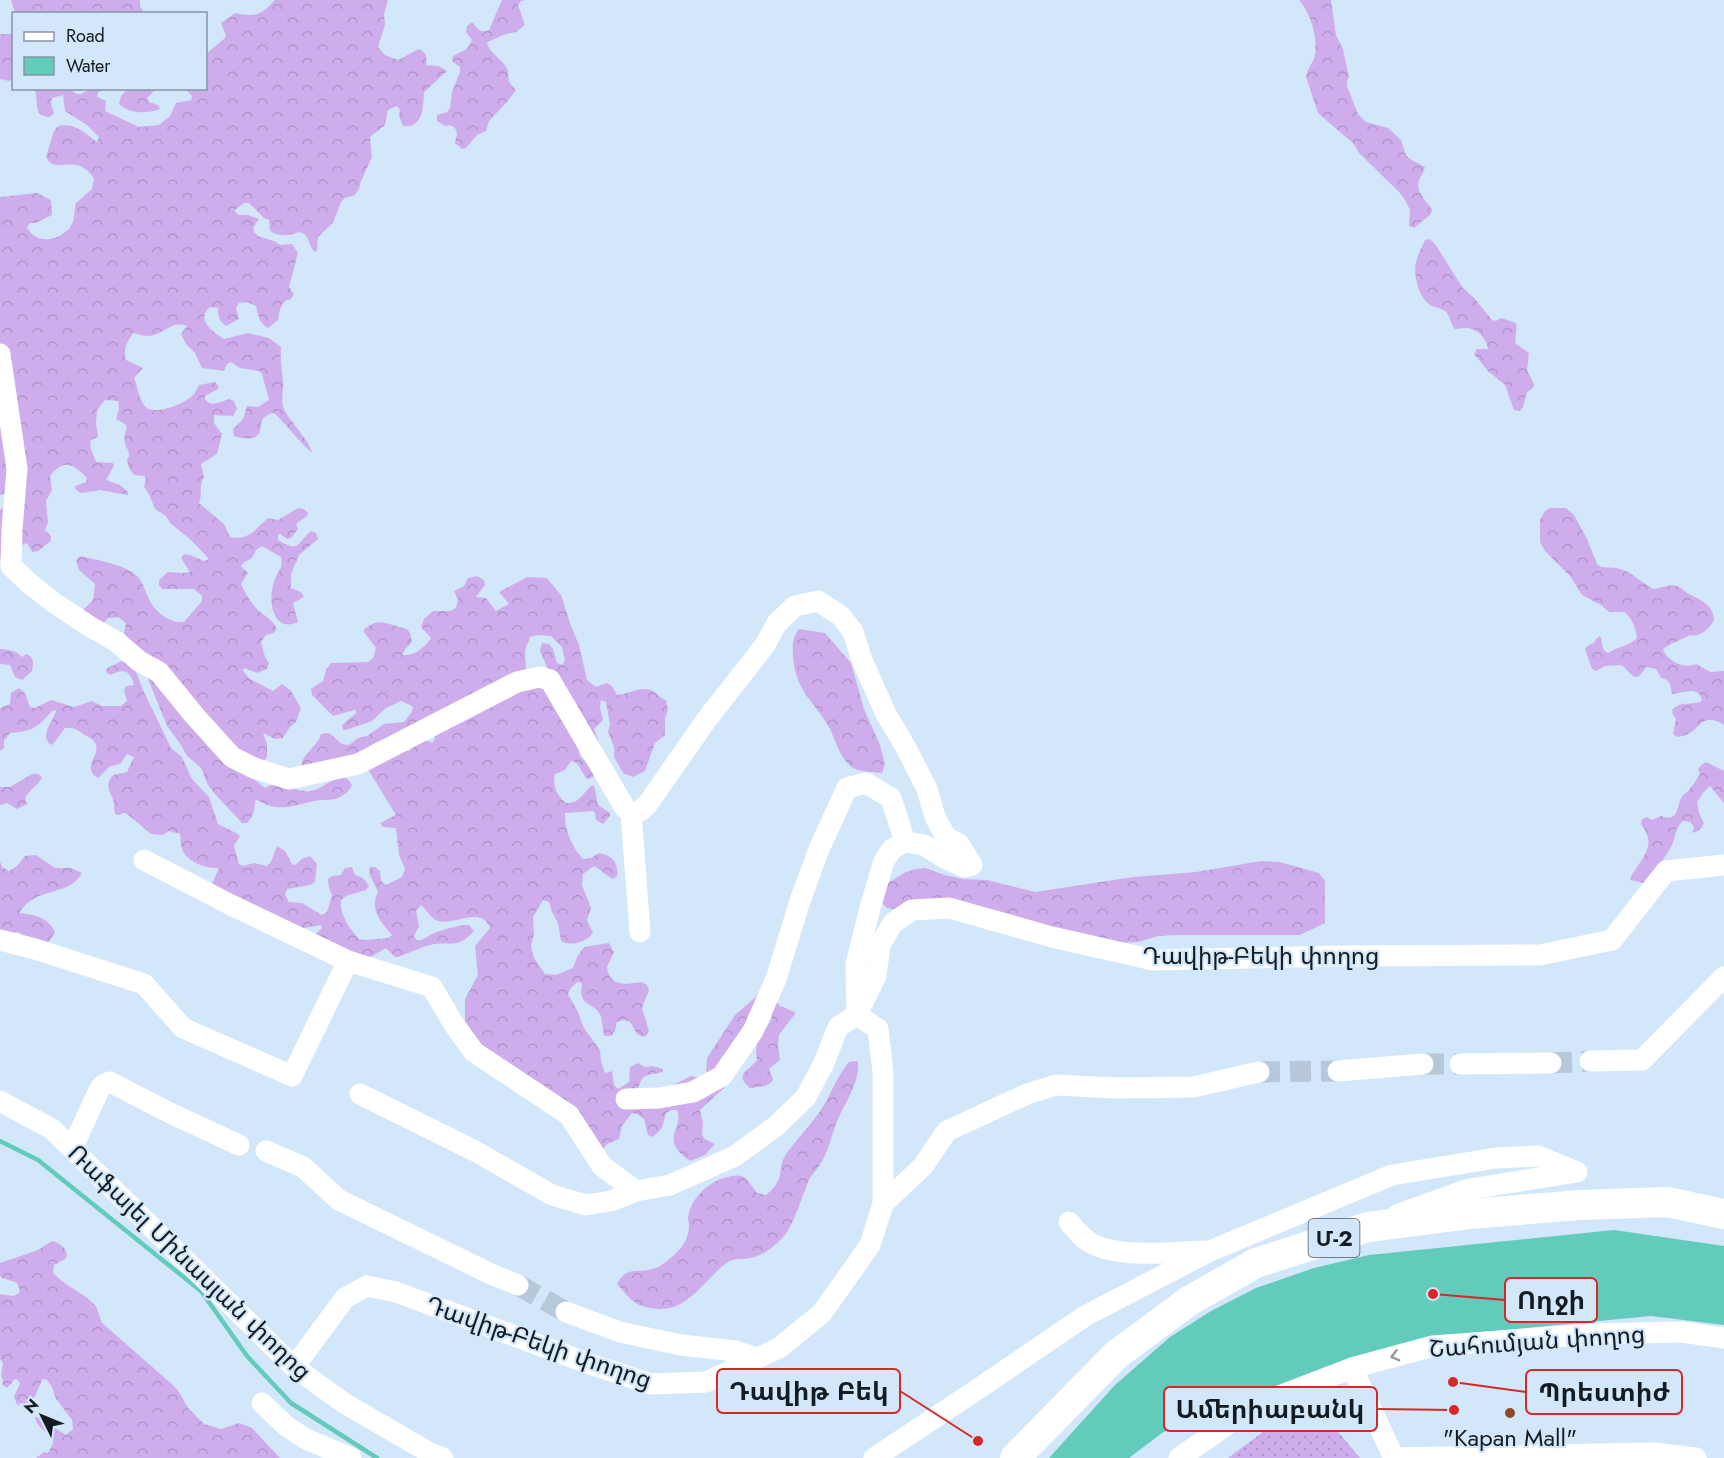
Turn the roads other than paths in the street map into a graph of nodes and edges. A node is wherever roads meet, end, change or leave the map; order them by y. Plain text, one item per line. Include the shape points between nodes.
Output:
1 (0, 354) edge
2 (6, 572) edge
3 (631, 813) junction
4 (905, 842) junction
5 (144, 860) dead end
6 (1724, 865) edge
7 (640, 932) dead end
8 (0, 940) edge
9 (348, 961) junction
10 (1724, 977) edge
11 (857, 1015) junction
12 (1590, 1061) tunnel mouth
13 (1551, 1063) tunnel mouth
14 (1423, 1064) tunnel mouth
15 (1460, 1064) tunnel mouth
16 (1338, 1071) tunnel mouth
17 (1259, 1072) tunnel mouth
18 (360, 1094) dead end
19 (626, 1099) dead end
20 (0, 1101) edge
21 (239, 1145) dead end
22 (72, 1149) junction
23 (266, 1151) dead end
24 (636, 1191) junction
25 (883, 1204) junction
26 (1724, 1214) edge
27 (1069, 1222) dead end
28 (1368, 1227) junction
29 (1210, 1251) junction
30 (518, 1285) tunnel mouth
31 (566, 1311) tunnel mouth
32 (1724, 1338) edge
33 (757, 1358) junction
34 (294, 1367) junction
35 (1352, 1368) junction
36 (262, 1403) dead end
37 (351, 1458) edge
38 (443, 1458) edge
39 (874, 1458) edge
40 (1015, 1458) edge
41 (1179, 1458) edge
42 (1394, 1458) edge
43 (1696, 1458) edge

1 - 2 street via 17,469
2 - 3 street via 29,583 117,642 139,662 159,672 232,757 289,779 358,764 517,682 539,677 550,680 608,782
3 - 4 street via 647,805 777,623 795,606 818,601 841,616 853,632 886,714 927,789 935,817 946,837 959,844 972,865 964,867 924,845
3 - 7 street
4 - 11 street via 892,849 884,861 870,908 856,964
4 - 19 street via 891,798 866,783 847,788 815,859 776,980 753,1031 722,1076 693,1092
5 - 9 street
6 - 11 street, Դավիթ-Բեկի փողոց via 1666,871 1612,940 1540,955 1153,960 949,908 912,910 893,922 880,945 876,976
8 - 9 street via 144,984 183,1028 292,1076
9 - 24 street via 432,987 474,1052 569,1115 602,1166
10 - 12 street via 1642,1060
11 - 24 street via 838,1027 806,1097 776,1126 735,1156 670,1185
11 - 25 street, Դավիթ-Բեկի փողոց via 878,1029 883,1072
13 - 15 street
14 - 16 street
17 - 25 street, Դավիթ-Բեկի փողոց via 1193,1087 1056,1085 1028,1094 947,1131 923,1166
18 - 24 street via 475,1151 552,1195 586,1205
20 - 22 street, Ռաֆայել Մինասյան փողոց via 52,1129
21 - 22 street via 110,1082 99,1090
22 - 34 street, Ռաֆայել Մինասյան փողոց
23 - 30 street via 303,1167 339,1200
25 - 33 street, Դավիթ-Բեկի փողոց via 870,1245 822,1313 779,1348
26 - 28 highway, Մ-2 via 1667,1202 1481,1214
27 - 29 street via 1086,1240 1116,1252
28 - 29 street via 1469,1189 1577,1172 1538,1156 1496,1158 1392,1174
28 - 40 highway, Մ-2 via 1256,1263 1189,1301 1116,1355
29 - 39 street via 1085,1317
31 - 33 street via 620,1332
32 -> 35 street, Շահումյան փողոց via 1682,1332 1592,1334 1444,1345
33 - 34 street, Դավիթ-Բեկի փողոց via 706,1382 651,1384 396,1292 367,1286 345,1298
34 - 38 street, Ռաֆայել Մինասյան փողոց via 344,1403
35 - 41 street, Շահումյան փողոց via 1254,1406
35 - 42 street
36 - 37 street via 306,1439
42 - 43 street via 1653,1453

